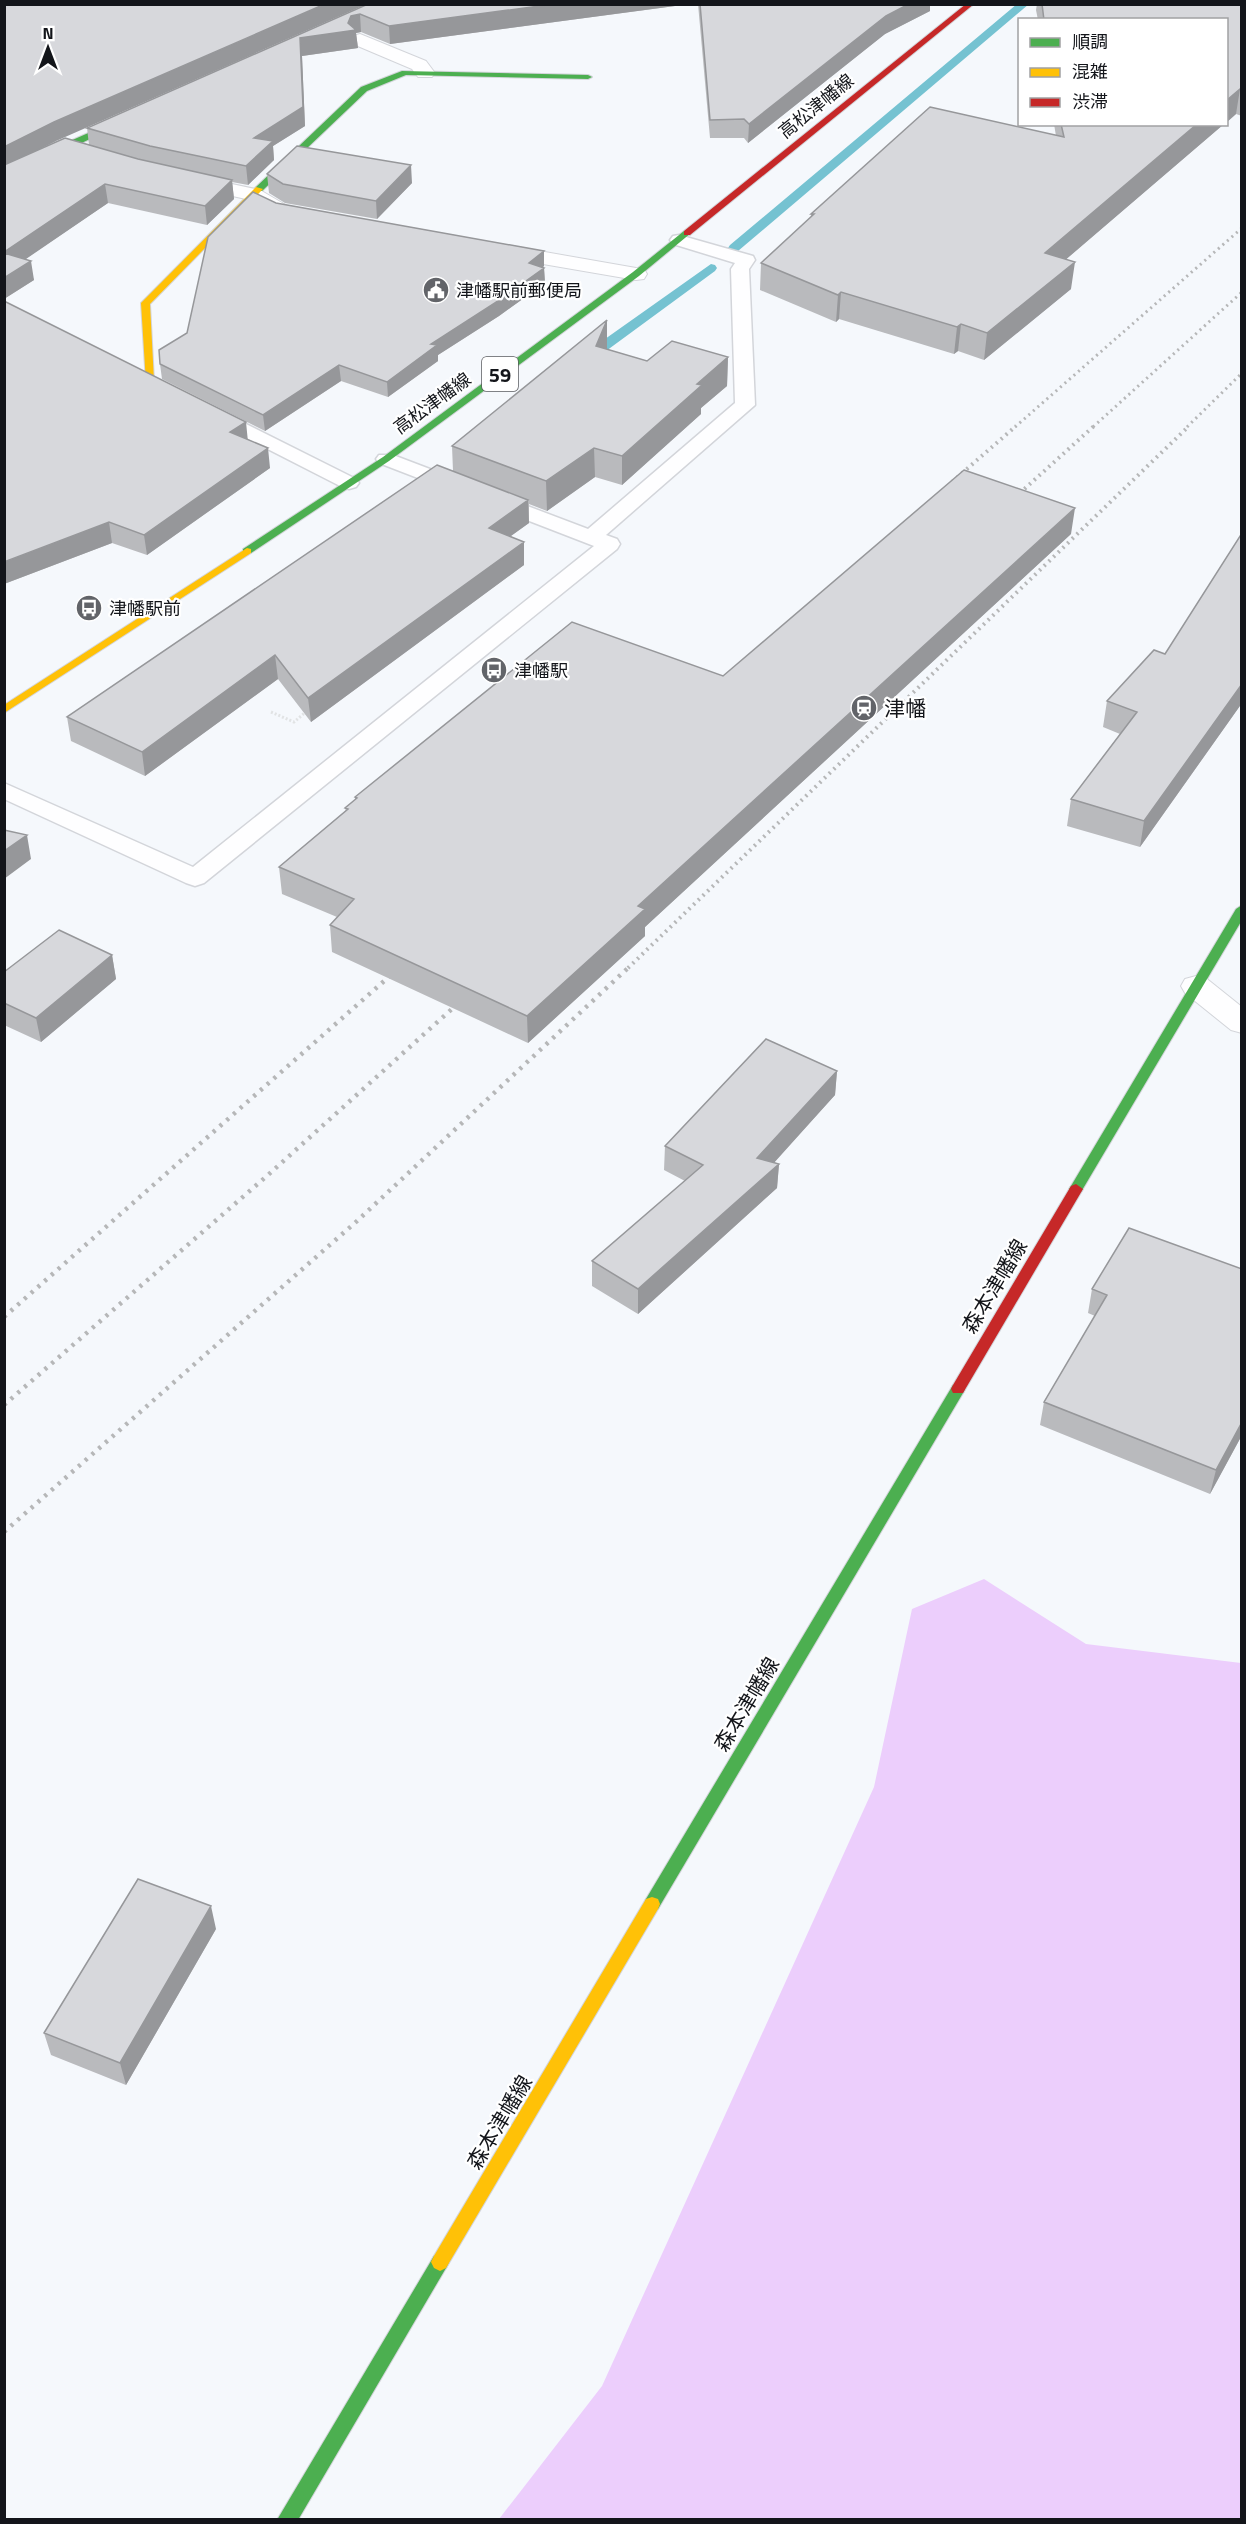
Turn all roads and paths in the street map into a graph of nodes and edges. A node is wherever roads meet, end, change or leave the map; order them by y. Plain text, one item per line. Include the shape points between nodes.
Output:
1 (971, 4) edge
2 (360, 40) edge
3 (425, 73) junction
4 (588, 77) dead end
5 (144, 112) edge
6 (64, 147) junction
7 (96, 156) edge
8 (171, 177) edge
9 (4, 178) edge
10 (253, 194) junction
11 (301, 214) edge
12 (679, 240) junction
13 (474, 245) edge
14 (636, 274) junction
15 (129, 371) edge
16 (149, 381) junction
17 (170, 392) edge
18 (191, 403) edge
19 (386, 459) junction
20 (349, 483) junction
21 (590, 538) junction
22 (314, 705) edge
23 (4, 710) edge
24 (271, 712) dead end
25 (4, 790) edge
26 (1242, 909) edge
27 (1196, 986) junction
28 (1242, 1023) edge
29 (287, 2520) edge

1 - 12 main road, 高松津幡線 / 59
2 - 3 street via 419,65
3 - 4 main road
3 - 10 main road via 405,73 364,88
5 - 6 main road
6 - 7 street
6 - 9 main road
8 - 10 street
10 - 11 street via 278,210
10 - 16 main road via 145,303
12 - 14 main road, 高松津幡線 / 59
12 - 21 lane via 746,260 740,269 745,405
13 - 14 street
14 - 19 main road, 高松津幡線 / 59
15 - 16 lane
16 - 17 lane
18 - 20 lane
19 - 20 main road, 高松津幡線 / 59
19 - 21 lane
20 - 23 main road, 高松津幡線 / 59
21 - 25 lane via 609,544 195,878
22 - 24 path via 294,722
26 - 27 main road, 森本津幡線
27 - 28 street
27 - 29 main road, 森本津幡線

